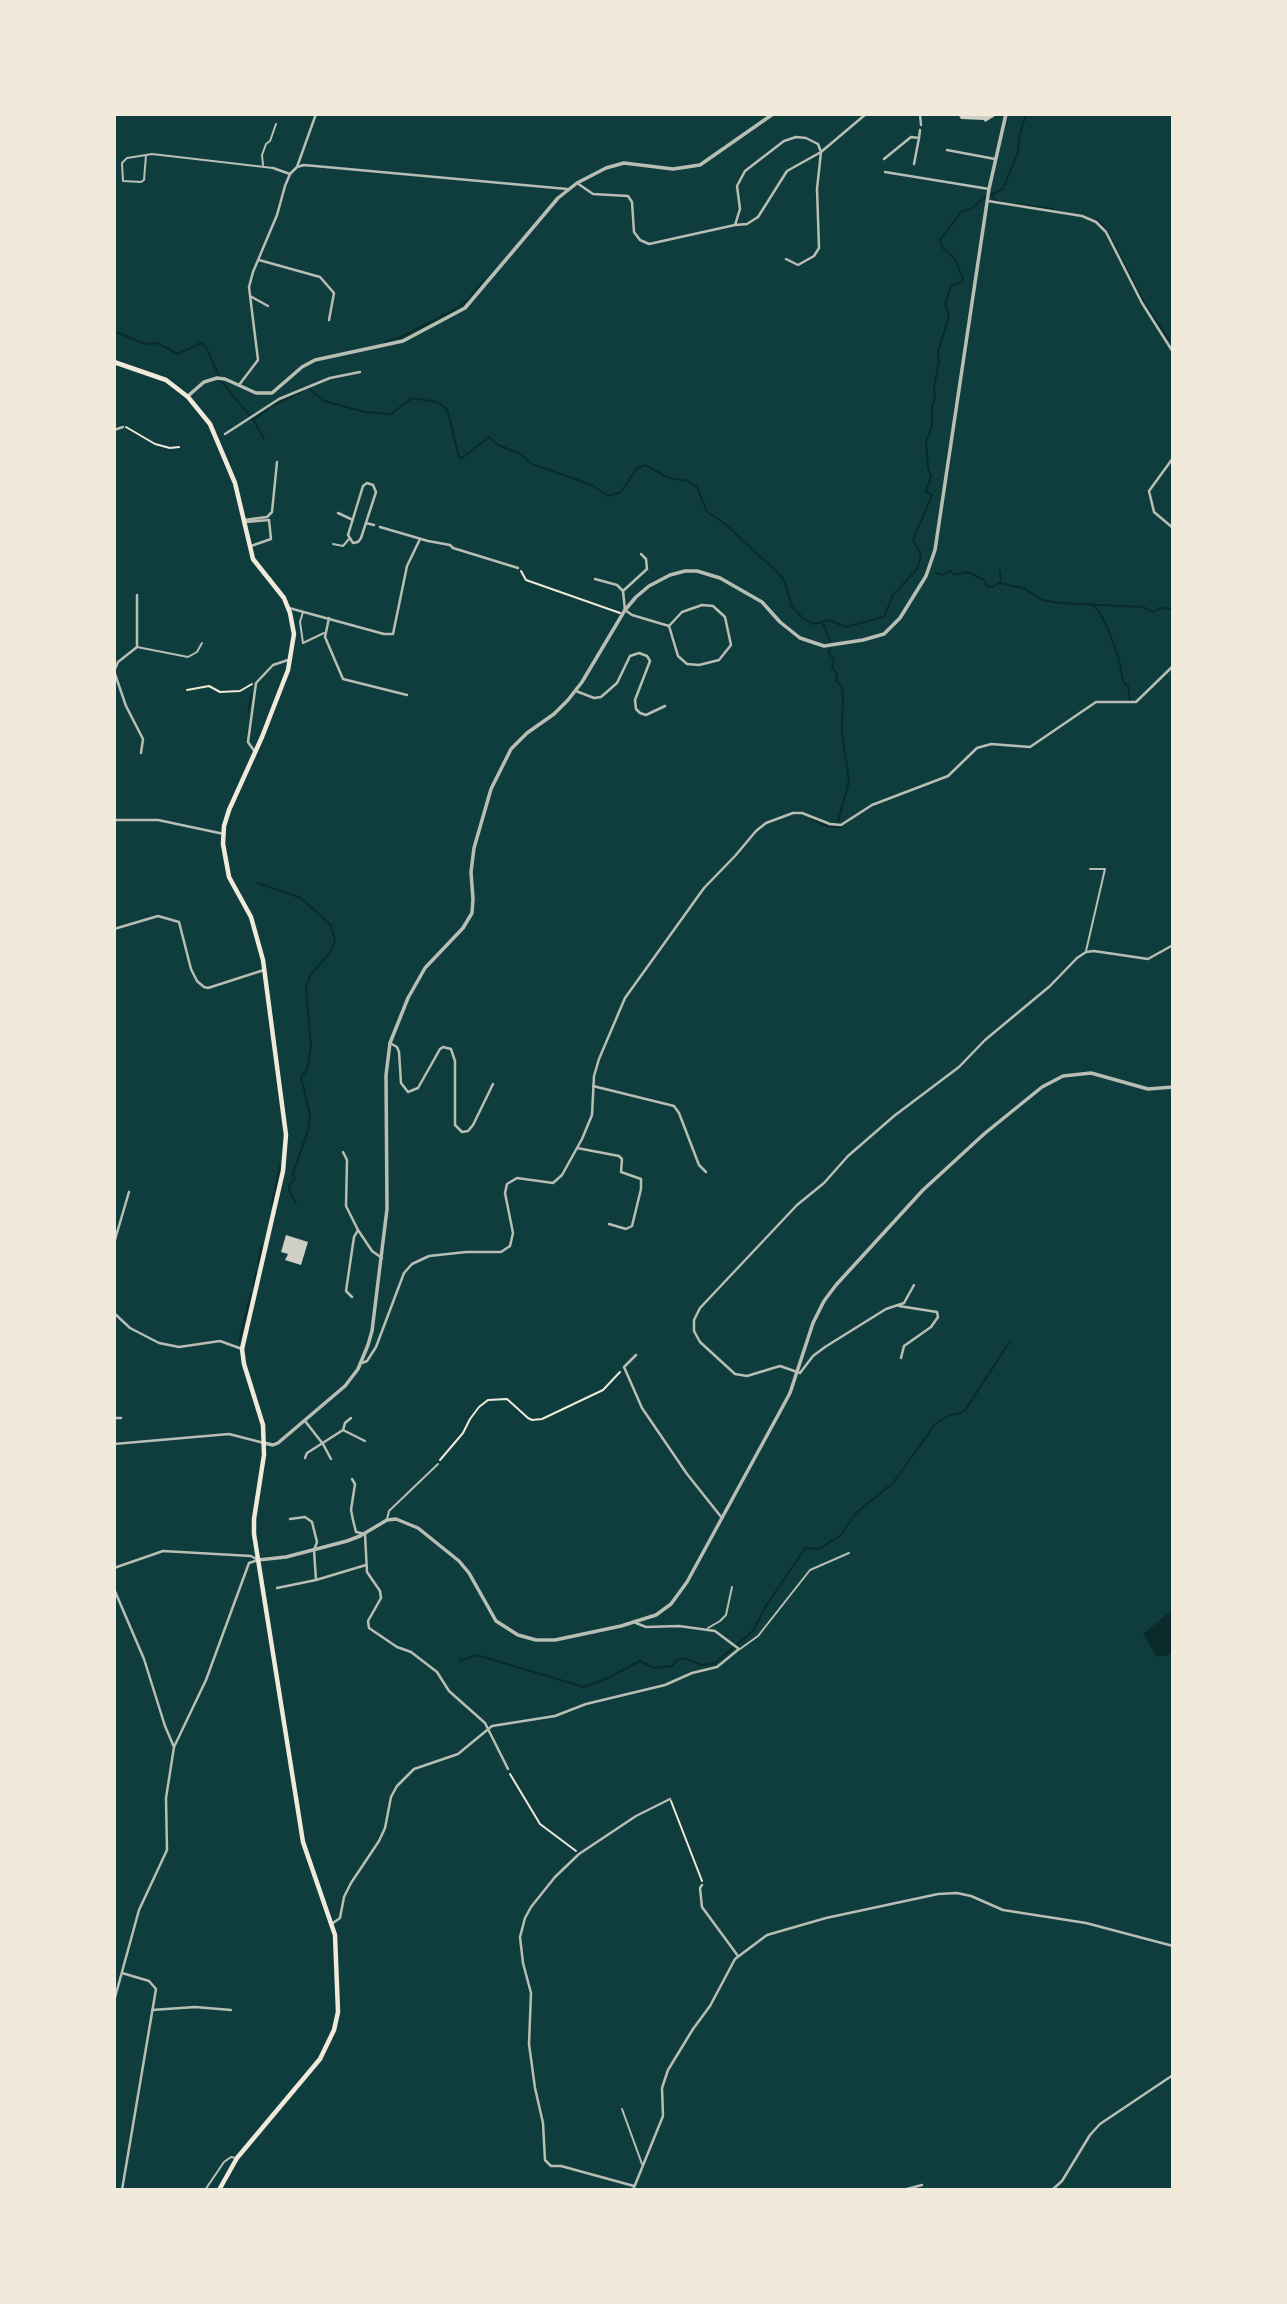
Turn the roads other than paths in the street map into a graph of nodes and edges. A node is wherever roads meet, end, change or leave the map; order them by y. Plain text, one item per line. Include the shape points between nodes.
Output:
1 (316, 114) edge
2 (773, 114) edge
3 (866, 114) edge
4 (920, 114) edge
5 (1006, 114) edge
6 (276, 124) dead end
7 (919, 138) junction
8 (947, 150) dead end
9 (821, 152) junction
10 (146, 155) junction
11 (884, 159) dead end
12 (995, 159) junction
13 (915, 164) dead end
14 (263, 166) junction
15 (297, 167) junction
16 (272, 168) joint
17 (885, 172) dead end
18 (290, 174) junction
19 (578, 183) junction
20 (567, 189) junction
21 (989, 191) junction
22 (988, 200) junction
23 (735, 225) junction
24 (786, 259) dead end
25 (258, 260) junction
26 (250, 296) junction
27 (268, 306) dead end
28 (329, 320) dead end
29 (1172, 346) edge
30 (1173, 352) edge
31 (114, 362) edge
32 (360, 372) dead end
33 (239, 385) junction
34 (187, 397) junction
35 (268, 399) junction
36 (123, 427) road end
37 (114, 430) edge
38 (225, 435) dead end
39 (1173, 458) edge
40 (277, 462) dead end
41 (338, 513) dead end
42 (353, 520) junction
43 (244, 521) junction
44 (366, 523) junction
45 (374, 525) dead end
46 (380, 527) dead end
47 (1173, 528) edge
48 (420, 538) junction
49 (349, 539) junction
50 (333, 544) dead end
51 (251, 546) junction
52 (641, 554) dead end
53 (518, 568) road end
54 (595, 579) dead end
55 (623, 591) junction
56 (137, 596) dead end
57 (289, 608) junction
58 (625, 610) junction
59 (304, 611) junction
60 (329, 618) junction
61 (669, 626) junction
62 (324, 633) junction
63 (202, 643) dead end
64 (137, 647) junction
65 (291, 659) junction
66 (1173, 666) edge
67 (114, 671) edge
68 (576, 691) junction
69 (407, 695) dead end
70 (666, 706) dead end
71 (141, 752) dead end
72 (256, 753) junction
73 (114, 820) edge
74 (224, 834) junction
75 (1090, 869) dead end
76 (114, 929) edge
77 (1173, 945) edge
78 (1086, 952) junction
79 (265, 969) junction
80 (390, 1043) junction
81 (493, 1084) dead end
82 (593, 1086) junction
83 (1173, 1087) edge
84 (577, 1148) junction
85 (343, 1152) dead end
86 (706, 1172) dead end
87 (130, 1192) dead end
88 (609, 1224) dead end
89 (358, 1230) junction
90 (114, 1243) edge
91 (382, 1258) junction
92 (914, 1285) dead end
93 (352, 1297) dead end
94 (899, 1306) junction
95 (114, 1313) edge
96 (242, 1349) junction
97 (636, 1355) dead end
98 (901, 1359) dead end
99 (360, 1364) junction
100 (797, 1372) junction
101 (114, 1418) edge
102 (121, 1418) dead end
103 (351, 1418) dead end
104 (304, 1421) junction
105 (343, 1430) junction
106 (365, 1441) dead end
107 (264, 1443) junction
108 (114, 1444) edge
109 (323, 1444) junction
110 (305, 1458) dead end
111 (331, 1459) dead end
112 (438, 1464) road end
113 (352, 1479) dead end
114 (722, 1518) junction
115 (290, 1519) dead end
116 (387, 1520) junction
117 (365, 1534) junction
118 (314, 1550) junction
119 (849, 1553) dead end
120 (258, 1560) junction
121 (366, 1565) junction
122 (114, 1568) edge
123 (316, 1580) junction
124 (732, 1587) dead end
125 (114, 1588) edge
126 (277, 1588) dead end
127 (635, 1622) junction
128 (707, 1629) junction
129 (737, 1647) junction
130 (487, 1728) junction
131 (174, 1747) junction
132 (508, 1769) road end
133 (670, 1799) road end
134 (702, 1885) road end
135 (333, 1923) junction
136 (1173, 1947) edge
137 (738, 1956) junction
138 (122, 1973) junction
139 (116, 1986) edge
140 (114, 2001) edge
141 (152, 2010) junction
142 (231, 2010) dead end
143 (1173, 2075) edge
144 (622, 2109) dead end
145 (237, 2158) junction
146 (642, 2165) junction
147 (922, 2185) dead end
148 (633, 2188) edge
149 (122, 2190) edge
150 (205, 2190) edge
151 (219, 2190) edge
152 (903, 2190) edge
153 (1052, 2190) edge

1 - 15 street
2 - 19 street via 700,165 673,169 624,163
3 - 9 street
4 - 7 street
5 - 12 street
6 - 14 lane via 262,155
7 - 11 street via 911,137
7 - 13 street
8 - 12 street
9 - 23 street via 787,171 758,217
9 - 23 street via 814,142 792,138 753,164 739,180
9 - 24 street via 818,251 798,265
10 - 10 lane via 122,163 122,181 144,180
10 - 14 lane
12 - 21 street
14 - 16 lane
15 - 18 street
15 - 20 street
16 - 18 street
17 - 21 street
18 - 25 street
19 - 20 street
19 - 23 street via 593,194 628,196 634,232 646,244
20 - 35 street via 457,313 396,343 316,359
21 - 22 street
22 - 29 street via 1096,222
22 - 58 street via 935,550 926,576 894,626 877,637 817,646 790,632 746,591 697,571 663,578
25 - 26 street
25 - 28 street via 320,277 334,293
26 - 27 street
26 - 33 street via 258,360
29 - 30 street
31 - 34 main road via 156,375
32 - 35 street
33 - 34 street via 214,378
33 - 35 street
34 - 43 main road via 220,445
35 - 38 street via 257,414
36 - 37 street
39 - 47 street via 1149,491 1154,512
40 - 43 street via 272,512
41 - 42 street
42 - 44 street via 363,486 370,483 376,492
42 - 49 street
43 - 51 main road
43 - 51 street via 269,520 271,539
44 - 45 street
44 - 49 street via 358,542
46 - 48 street
48 - 53 street
48 - 60 street via 407,566 393,634
49 - 50 lane via 343,546
51 - 57 main road via 253,559
52 - 55 street via 647,569
54 - 55 street via 615,583
55 - 58 street
56 - 64 street
57 - 59 street
57 - 65 main road via 294,634
58 - 61 street
58 - 68 street
59 - 60 street
59 - 62 lane via 300,622 303,643
60 - 62 street
61 - 61 street via 682,612 713,606 725,617 732,645 719,660 691,666 678,656
62 - 69 street via 343,679
63 - 64 lane via 188,657
64 - 67 street
65 - 72 main road
65 - 72 street via 273,665 256,683 248,742
66 - 82 street via 1136,702 1096,702 1030,747 991,744 977,748 948,776 872,805 846,823 835,826 797,813 763,824 704,888 629,992 598,1059
67 - 71 street via 143,739
68 - 70 street via 601,697 617,683 630,656 639,653 650,661 636,709 646,715
68 - 80 street via 520,739 504,762 491,789 471,859 472,913 420,976
72 - 74 main road via 229,810
73 - 74 street via 158,820
74 - 79 main road via 229,877 251,917
75 - 78 lane via 1105,869
76 - 79 street via 158,916 179,922 191,969 204,987
77 - 78 street via 1144,959
78 - 100 street via 959,1067 848,1156 698,1312 694,1323 697,1338 735,1374 747,1376 780,1366
79 - 96 main road via 286,1147
80 - 81 street via 399,1052 401,1083 408,1092 418,1088 440,1049 451,1049 455,1125 462,1132 473,1125
80 - 91 street
82 - 84 street via 592,1115
82 - 86 street via 674,1106
83 - 100 street via 1148,1089 1082,1072 1042,1087 935,1179 836,1285 813,1323
84 - 88 street via 621,1157 621,1172 641,1179 632,1226 626,1229
84 - 99 street via 553,1183 517,1178 507,1184 513,1233 506,1249 429,1256 412,1264 404,1273 376,1347
85 - 89 street via 347,1160 346,1206
87 - 90 street
89 - 91 street
89 - 93 street via 346,1291
91 - 99 street via 372,1331
92 - 94 street
94 - 98 street via 937,1312 938,1317 904,1346
94 - 100 street via 886,1309 825,1347
95 - 96 street via 140,1335 159,1343 179,1347 220,1341
96 - 107 main road via 260,1409
97 - 114 street via 624,1367 642,1408
99 - 104 street via 345,1387
100 - 114 street
101 - 102 street
103 - 105 street
104 - 107 street via 275,1444
104 - 109 street
105 - 106 street
105 - 109 street
107 - 108 street via 229,1434
107 - 120 main road via 254,1519
109 - 110 street
109 - 111 street
112 - 116 lane via 389,1511
113 - 117 street via 353,1520 356,1532
114 - 127 street via 676,1598 661,1612
115 - 118 street via 310,1520 317,1542
116 - 117 street
116 - 127 street via 418,1528 458,1560 496,1621 518,1635 555,1640
117 - 118 street
117 - 121 street
118 - 120 street
118 - 123 street
119 - 129 lane via 810,1570 758,1636
120 - 122 street via 163,1551
120 - 131 street via 249,1563 215,1659
120 - 135 main road via 303,1842
121 - 123 street
121 - 130 street via 381,1598 368,1620 369,1628 432,1667 449,1692
123 - 126 street
124 - 128 lane via 724,1619
125 - 131 street
127 - 128 street via 646,1627
128 - 129 street
129 - 130 street via 717,1667 650,1689 555,1716
130 - 132 street
130 - 135 street via 458,1754 418,1766 399,1783 379,1841 351,1883 340,1918
131 - 138 street via 166,1798 166,1855 139,1910
133 - 148 street via 579,1854 531,1907 520,1937 531,1993 529,2045 545,2160 551,2166
134 - 137 street via 702,1907
135 - 145 main road via 338,2000 334,2030 320,2059
136 - 137 street via 1076,1921 1003,1910 964,1894 949,1893 826,1917 767,1935
137 - 146 street via 668,2070 662,2088 663,2116
138 - 139 street
138 - 141 street via 153,1985
139 - 140 street
141 - 142 street
141 - 149 street
143 - 153 street via 1100,2124
144 - 146 lane
145 - 150 lane via 224,2162
145 - 151 main road
146 - 148 street
147 - 152 street

